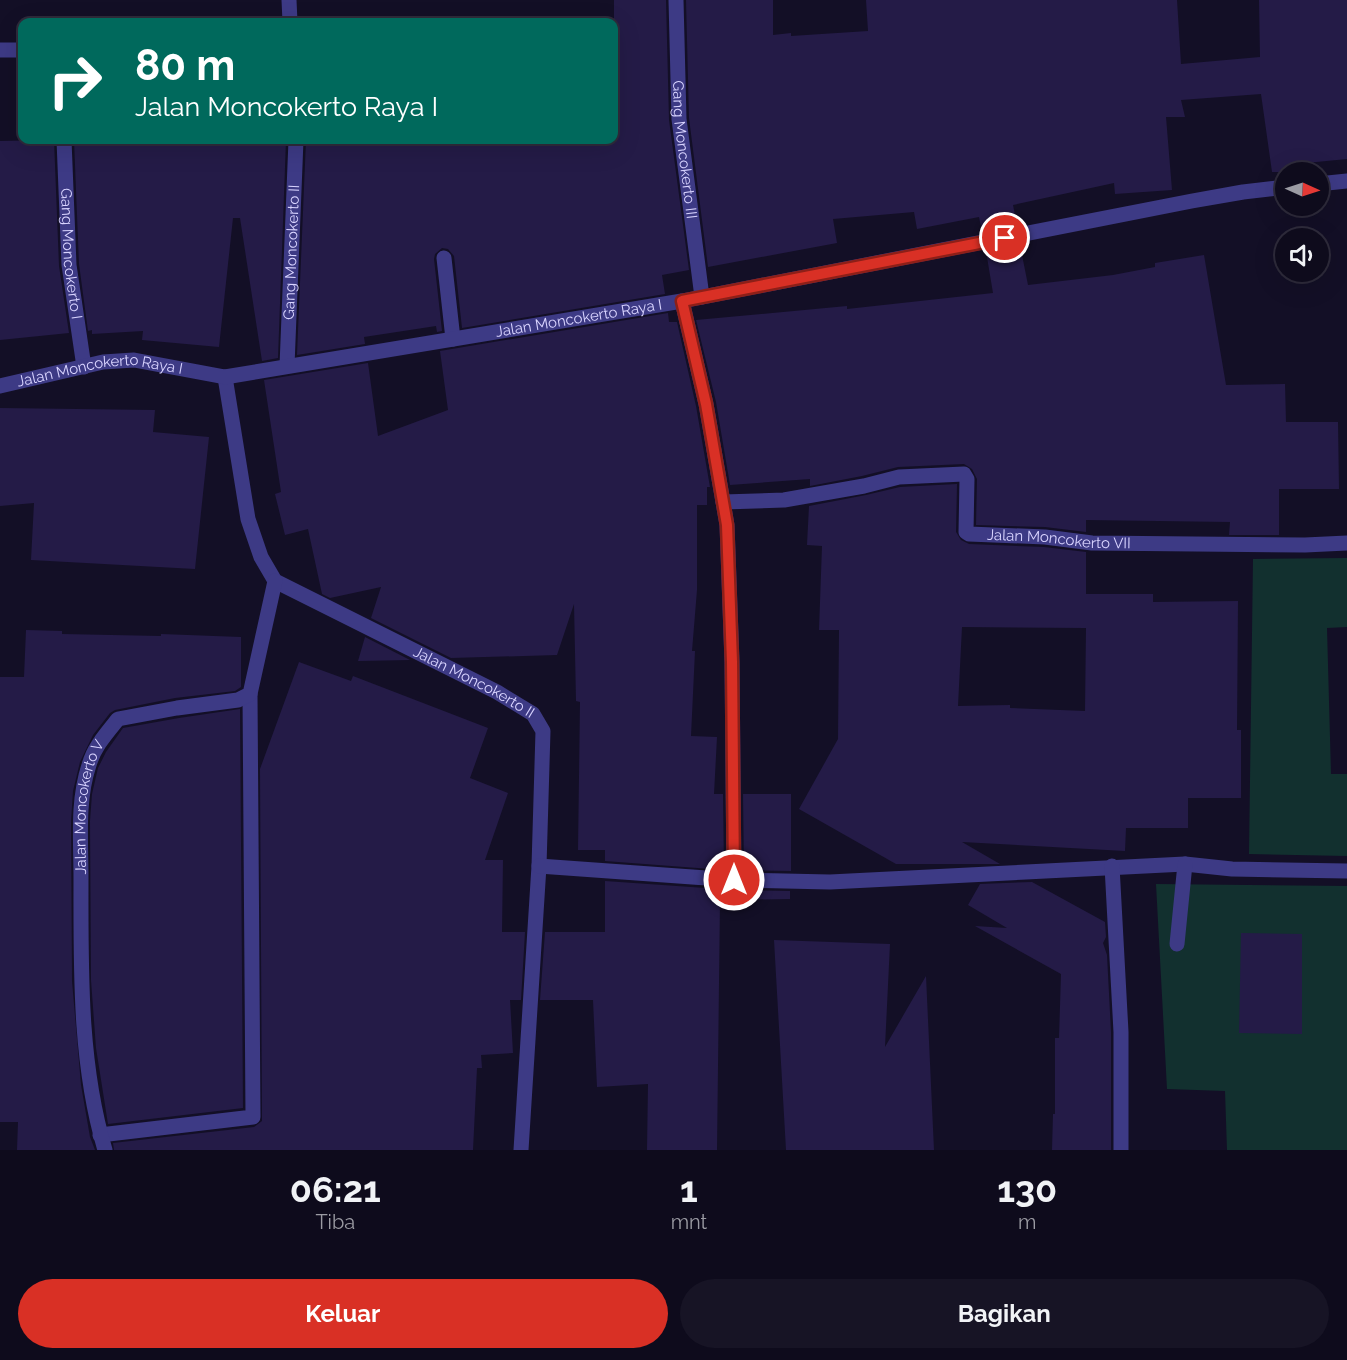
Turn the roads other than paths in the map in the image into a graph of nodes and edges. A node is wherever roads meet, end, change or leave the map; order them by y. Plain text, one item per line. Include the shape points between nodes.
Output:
1 (289, 0) edge
2 (676, 0) edge
3 (291, 18) edge
4 (0, 50) edge
5 (18, 50) edge
6 (64, 144) edge
7 (297, 144) edge
8 (1347, 181) edge
9 (1329, 183) edge
10 (1275, 189) edge
11 (444, 258) dead end
12 (702, 297) junction
13 (682, 301) junction
14 (453, 339) junction
15 (287, 366) junction
16 (84, 367) junction
17 (225, 377) junction
18 (0, 386) edge
19 (723, 502) junction
20 (1347, 543) edge
21 (274, 581) junction
22 (250, 694) junction
23 (1185, 864) junction
24 (539, 866) junction
25 (1112, 866) junction
26 (1347, 871) edge
27 (734, 880) junction
28 (1177, 944) dead end
29 (103, 1143) edge
30 (521, 1150) edge
31 (1121, 1150) edge

1 - 3 street
2 - 12 street, Gang Moncokerto III via 680,119
4 - 5 street
6 - 16 street, Gang Moncokerto I via 69,265
7 - 15 street, Gang Moncokerto II
8 - 9 street
10 - 12 street, Jalan Moncokerto Raya I via 1192,201
11 - 14 street
12 - 13 street, Jalan Moncokerto Raya I
13 - 14 street, Jalan Moncokerto Raya I
13 - 19 street
14 - 15 street, Jalan Moncokerto Raya I
15 - 17 street, Jalan Moncokerto Raya I
16 - 17 street, Jalan Moncokerto Raya I via 134,360
16 - 18 street, Jalan Moncokerto Raya I
17 - 21 street via 248,519
19 - 20 street, Jalan Moncokerto VII via 800,498 899,477 964,474 969,534 1092,543
19 - 27 street via 730,586
21 - 22 street
21 - 24 street, Jalan Moncokerto II via 533,714 543,730
22 - 29 street, Jalan Moncokerto V via 238,700 118,719 96,746 88,765 81,800 81,958 85,1042
22 - 29 street via 253,1117
23 - 25 street
23 - 26 street
23 - 28 street
24 - 27 street
24 - 30 street, Jalan Moncokerto II
25 - 27 street via 830,882
25 - 31 street

